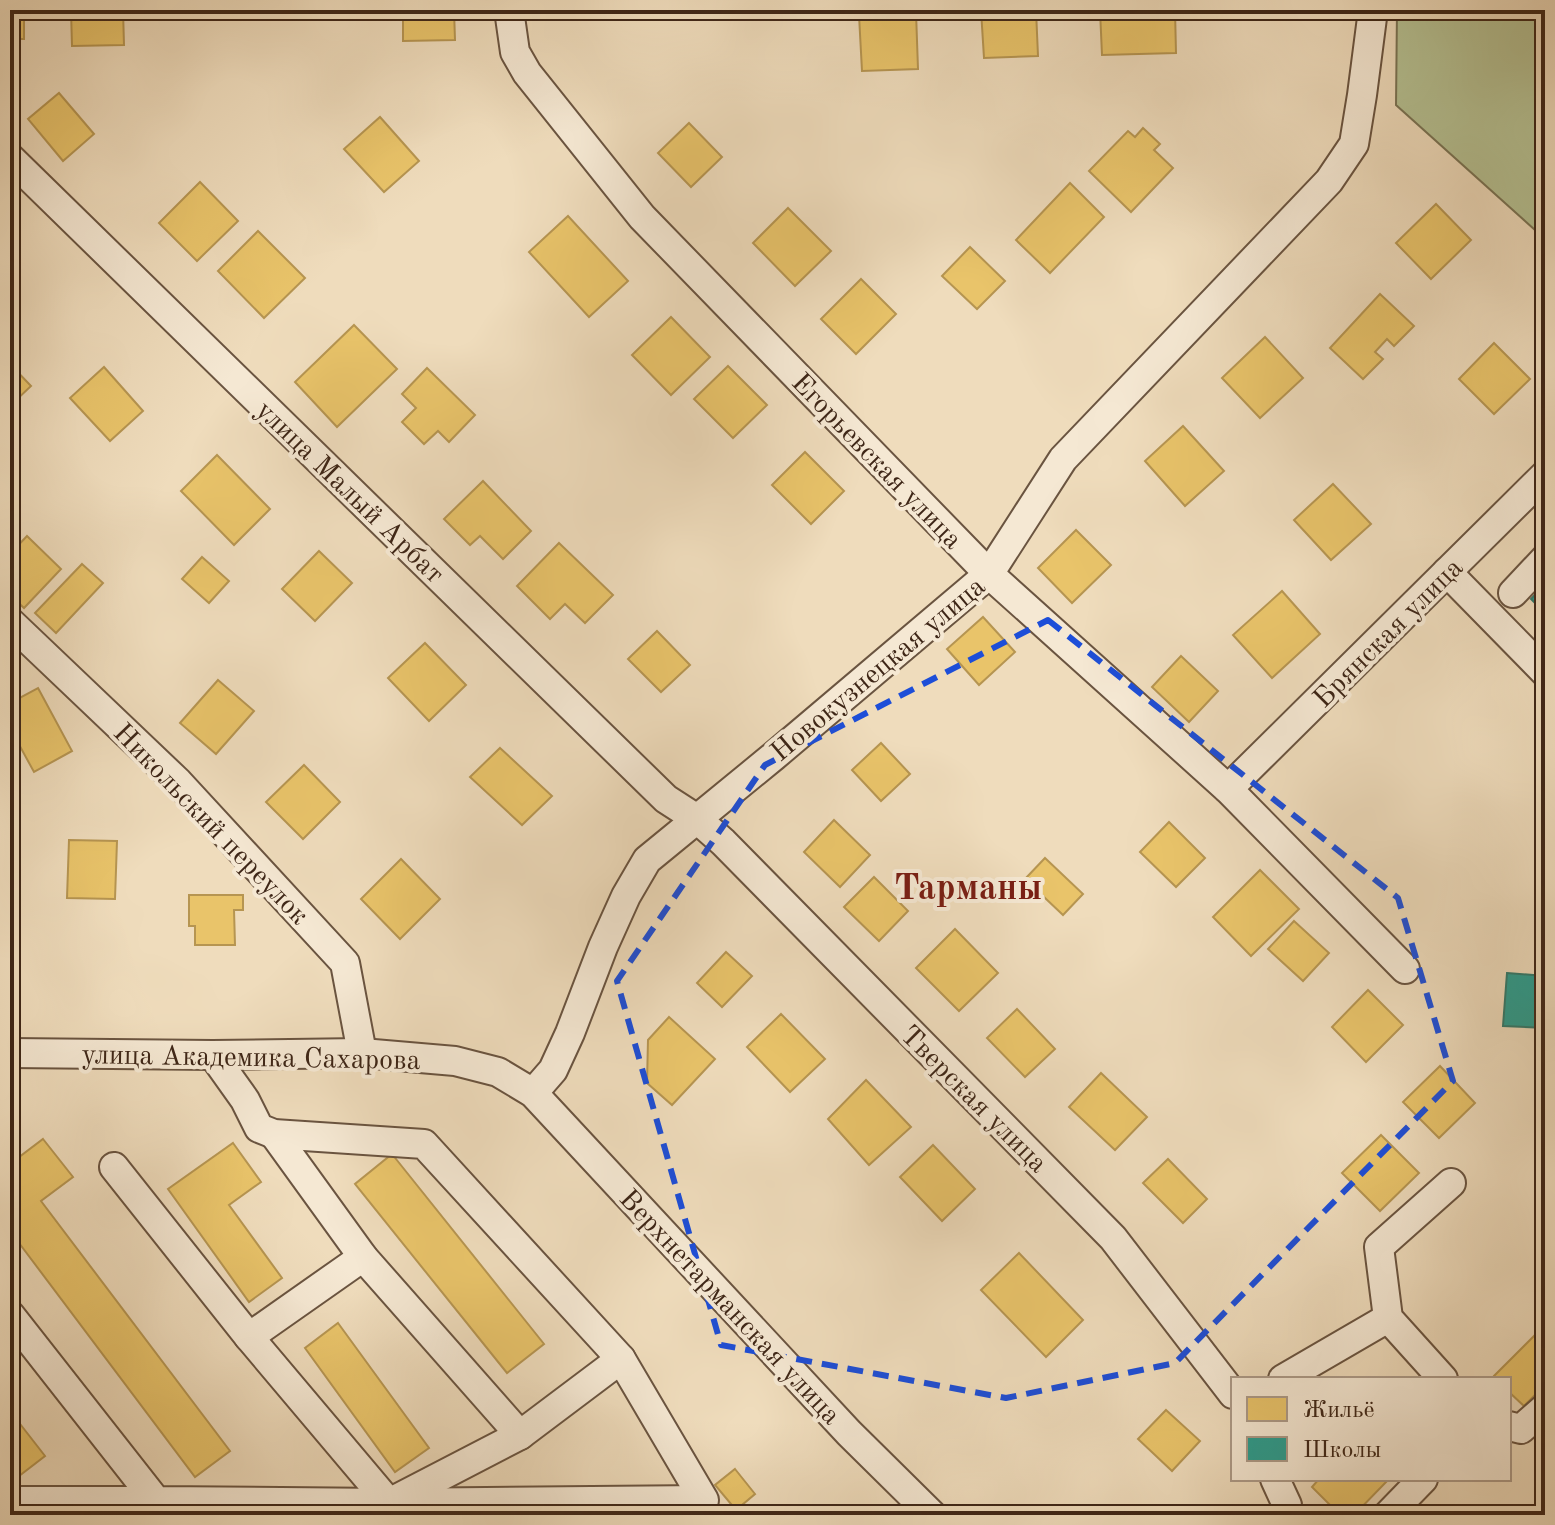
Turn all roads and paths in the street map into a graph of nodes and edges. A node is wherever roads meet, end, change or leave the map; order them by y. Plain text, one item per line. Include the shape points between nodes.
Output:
1 (509, 10) edge
2 (1373, 10) edge
3 (10, 158) edge
4 (1545, 475) edge
5 (1545, 559) edge
6 (1447, 572) junction
7 (989, 574) junction
8 (1513, 593) dead end
9 (10, 622) edge
10 (1545, 672) edge
11 (1228, 789) junction
12 (697, 819) junction
13 (1405, 969) dead end
14 (10, 1053) edge
15 (362, 1053) junction
16 (213, 1055) junction
17 (533, 1093) junction
18 (274, 1134) junction
19 (114, 1167) dead end
20 (1451, 1183) dead end
21 (363, 1257) junction
22 (10, 1315) edge
23 (1388, 1318) junction
24 (249, 1337) junction
25 (621, 1359) junction
26 (1286, 1377) edge
27 (1441, 1377) edge
28 (1231, 1391) edge
29 (1545, 1408) edge
30 (1511, 1426) edge
31 (520, 1435) junction
32 (1276, 1481) edge
33 (1421, 1481) edge
34 (10, 1501) edge
35 (156, 1501) junction
36 (389, 1503) junction
37 (925, 1513) edge
38 (1287, 1515) edge
39 (1388, 1515) edge

1 - 7 street, Егорьевская улица via 515,52 527,73 642,217
2 - 7 street, Новокузнецкая улица via 1354,144 1329,181 1063,459
3 - 12 street, улица Малый Арбат via 666,799
4 - 6 street, Брянская улица
5 - 8 street
6 - 10 street
6 - 11 street, Брянская улица
7 - 11 street, Егорьевская улица
7 - 12 street, Новокузнецкая улица
9 - 15 street, Никольский переулок via 178,782 345,963
11 - 13 street, Егорьевская улица
12 - 17 street, Новокузнецкая улица via 647,860 603,947 553,1070
12 - 28 street, Тверская улица via 1113,1238
14 - 16 street, улица Академика Сахарова
15 - 16 street, улица Академика Сахарова
15 - 17 street, улица Академика Сахарова via 455,1061 498,1072
16 - 18 street via 259,1128
17 - 37 street, Верхнетарманская улица
18 - 21 street
18 - 25 street via 424,1144
19 - 24 street
20 - 23 street via 1379,1247
21 - 24 street
21 - 31 street
22 - 35 street
23 - 26 street
23 - 27 street
24 - 36 street
25 - 31 street
25 - 36 street via 704,1500
29 - 30 street via 1521,1429
31 - 36 street
32 - 38 street
33 - 39 street
34 - 35 street
35 - 36 street

